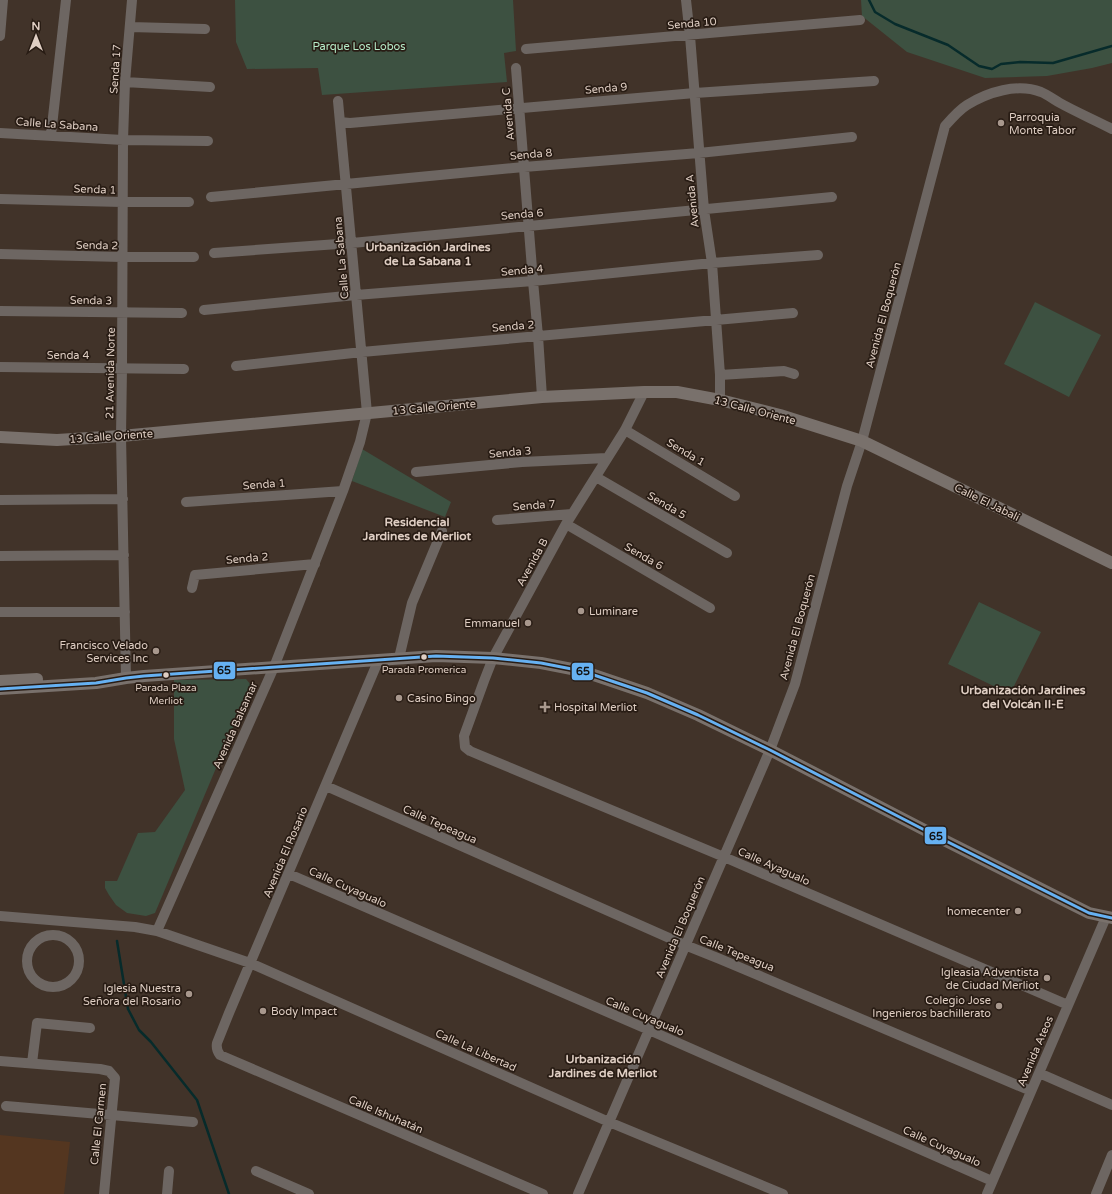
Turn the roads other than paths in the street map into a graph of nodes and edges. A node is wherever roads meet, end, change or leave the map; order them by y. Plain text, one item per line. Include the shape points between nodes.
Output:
1 (3, 0) edge
2 (66, 0) edge
3 (133, 0) edge
4 (686, 0) edge
5 (860, 20) dead end
6 (130, 27) junction
7 (205, 29) dead end
8 (0, 36) edge
9 (690, 36) junction
10 (526, 49) dead end
11 (516, 68) dead end
12 (874, 81) dead end
13 (125, 82) junction
14 (210, 87) dead end
15 (695, 93) junction
16 (338, 101) dead end
17 (519, 108) junction
18 (340, 122) junction
19 (1112, 129) edge
20 (0, 132) edge
21 (51, 135) junction
22 (852, 137) dead end
23 (123, 140) junction
24 (208, 141) dead end
25 (700, 153) junction
26 (524, 167) junction
27 (346, 183) junction
28 (211, 197) dead end
29 (832, 197) dead end
30 (0, 198) edge
31 (122, 202) junction
32 (189, 202) dead end
33 (704, 210) junction
34 (528, 225) junction
35 (352, 243) junction
36 (214, 253) dead end
37 (0, 254) edge
38 (818, 255) dead end
39 (122, 257) junction
40 (194, 257) dead end
41 (712, 263) junction
42 (532, 281) junction
43 (356, 295) junction
44 (204, 310) dead end
45 (0, 311) edge
46 (122, 313) junction
47 (182, 313) dead end
48 (793, 313) dead end
49 (716, 320) junction
50 (538, 336) junction
51 (362, 352) junction
52 (236, 366) dead end
53 (0, 367) edge
54 (122, 368) junction
55 (184, 369) dead end
56 (794, 374) dead end
57 (720, 375) junction
58 (644, 392) junction
59 (542, 397) junction
60 (720, 400) junction
61 (367, 413) junction
62 (625, 430) junction
63 (121, 436) junction
64 (0, 437) edge
65 (862, 441) junction
66 (607, 458) junction
67 (416, 472) dead end
68 (596, 477) junction
69 (343, 491) junction
70 (736, 496) dead end
71 (123, 499) junction
72 (0, 500) edge
73 (186, 502) dead end
74 (572, 514) junction
75 (497, 520) dead end
76 (566, 524) junction
77 (442, 531) dead end
78 (727, 553) dead end
79 (124, 555) junction
80 (0, 556) edge
81 (1112, 563) edge
82 (314, 564) junction
83 (192, 588) dead end
84 (710, 608) dead end
85 (0, 612) edge
86 (125, 612) junction
87 (399, 658) junction
88 (493, 658) junction
89 (379, 659) junction
90 (274, 667) junction
91 (126, 678) junction
92 (0, 681) edge
93 (0, 689) edge
94 (770, 750) junction
95 (470, 751) joint
96 (326, 786) junction
97 (724, 857) junction
98 (289, 874) junction
99 (0, 916) edge
100 (1109, 917) edge
101 (53, 921) junction
102 (157, 931) junction
103 (52, 935) junction
104 (685, 945) junction
105 (250, 963) junction
106 (1068, 1005) junction
107 (90, 1028) dead end
108 (649, 1030) junction
109 (220, 1055) joint
110 (0, 1061) edge
111 (32, 1063) junction
112 (1039, 1073) junction
113 (1031, 1091) junction
114 (1112, 1105) edge
115 (6, 1106) dead end
116 (111, 1114) junction
117 (193, 1122) dead end
118 (609, 1122) junction
119 (1112, 1155) edge
120 (169, 1171) dead end
121 (256, 1172) dead end
122 (992, 1182) junction
123 (104, 1194) edge
124 (167, 1194) edge
125 (309, 1194) edge
126 (543, 1194) edge
127 (578, 1194) edge
128 (783, 1194) edge
129 (987, 1194) edge
130 (1096, 1194) edge

1 - 8 street
2 - 21 street
3 - 6 street, Senda 17
4 - 9 street, Avenida A
5 - 9 street, Senda 10
6 - 7 street
6 - 13 street, Senda 17
9 - 10 street, Senda 10
9 - 15 street, Avenida A
11 - 17 street, Avenida C
12 - 15 street, Senda 9
13 - 14 street
13 - 23 street, Senda 17
15 - 17 street, Senda 9
15 - 25 street, Avenida A
16 - 18 street, Calle La Sabana
17 - 18 street, Senda 9
17 - 26 street, Avenida C
18 - 27 street, Calle La Sabana
19 - 65 street, Avenida El Boquerón via 1049,96 1021,88 993,92 979,98 966,105 945,126
20 - 21 street, Calle La Sabana
21 - 23 street, Calle La Sabana
22 - 25 street, Senda 8
23 - 24 street, Calle La Sabana
23 - 31 street, 21 Avenida Norte
25 - 26 street, Senda 8
25 - 33 street, Avenida A
26 - 27 street, Senda 8
26 - 34 street, Avenida C
27 - 28 street, Senda 8
27 - 35 street, Calle La Sabana
29 - 33 street, Senda 6
30 - 31 street, Senda 1
31 - 32 street, Senda 1
31 - 39 street, 21 Avenida Norte
33 - 34 street, Senda 6
33 - 41 street, Avenida A
34 - 35 street, Senda 6
34 - 42 street, Avenida C
35 - 36 street, Senda 6
35 - 43 street, Calle La Sabana
37 - 39 street, Senda 2
38 - 41 street, Senda 4
39 - 40 street, Senda 2
39 - 46 street, 21 Avenida Norte
41 - 42 street, Senda 4
41 - 49 street, Avenida A
42 - 43 street, Senda 4
42 - 50 street, Avenida C
43 - 44 street, Senda 4
43 - 51 street, Calle La Sabana
45 - 46 street, Senda 3
46 - 47 street, Senda 3
46 - 54 street, 21 Avenida Norte
48 - 49 street, Senda 2
49 - 50 street, Senda 2
49 - 57 street, Avenida A
50 - 51 street, Senda 2
50 - 59 street, Avenida C
51 - 52 street, Senda 2
51 - 61 street, Calle La Sabana
53 - 54 street, Senda 4
54 - 55 street, Senda 4
54 - 63 street, 21 Avenida Norte
56 - 57 street via 784,371
57 - 60 street, Avenida A
58 - 59 main road, 13 Calle Oriente
58 - 60 main road, 13 Calle Oriente via 677,392
58 - 62 street, Avenida B
59 - 61 main road, 13 Calle Oriente
60 - 65 main road, 13 Calle Oriente via 780,415
61 - 63 main road, 13 Calle Oriente
61 - 69 street, Avenida Balsamar
62 - 66 street, Avenida B
62 - 70 street, Senda 1
63 - 64 main road, 13 Calle Oriente via 57,440
63 - 71 street, 21 Avenida Norte
65 - 81 main road, Calle El Jabalí
65 - 94 street, Avenida El Boquerón via 847,486 795,684
66 - 67 street, Senda 3 via 522,462
66 - 68 street, Avenida B
68 - 74 street, Avenida B
68 - 78 street, Senda 5
69 - 73 street, Senda 1
69 - 82 street, Avenida Balsamar
71 - 72 street
71 - 79 street, 21 Avenida Norte
74 - 75 street, Senda 7
74 - 76 street, Avenida B
76 - 84 street, Senda 6
76 - 88 street, Avenida B
77 - 87 street via 412,603
79 - 80 street
79 - 86 street, 21 Avenida Norte
82 - 83 street, Senda 2 via 195,575
82 - 90 street, Avenida Balsamar
85 - 86 street
86 - 91 street, 21 Avenida Norte
87 - 88 main road
87 - 89 main road
88 - 94 main road via 541,663 601,677 698,715
88 - 95 street, Avenida B via 464,736 465,747
89 - 90 main road
89 - 96 street, Avenida El Rosario
90 - 91 main road
90 - 102 street, Avenida Balsamar
91 - 92 main road via 96,675
91 - 93 main road via 96,683
94 - 97 street, Avenida El Boquerón
94 - 100 main road via 1089,913
95 - 97 street, Calle Ayagualo
96 - 98 street, Avenida El Rosario
96 - 104 street, Calle Tepeagua
97 - 104 street, Avenida El Boquerón
97 - 106 street, Calle Ayagualo
98 - 105 street, Avenida El Rosario
98 - 108 street, Calle Cuyagualo
99 - 101 street, Calle La Libertad
100 - 106 street, Avenida Ateos
101 - 102 street, Calle La Libertad
101 - 103 street
102 - 105 street, Calle La Libertad
103 - 103 street via 45,936 31,946 27,963 34,979 49,987 66,984 77,971 79,963 75,947 70,941
104 - 108 street, Avenida El Boquerón
104 - 113 street, Calle Tepeagua
105 - 109 street, Avenida El Rosario via 217,1043 217,1052
105 - 118 street, Calle La Libertad
106 - 112 street, Avenida Ateos
107 - 111 street via 37,1023
108 - 118 street, Avenida El Boquerón
108 - 122 street, Calle Cuyagualo
109 - 126 street, Calle Ishuhatán
110 - 111 street, Calle El Carmen
111 - 116 street, Calle El Carmen via 110,1071 115,1078
112 - 113 street, Avenida Ateos
112 - 114 street
113 - 122 street, Avenida Ateos
115 - 116 street
116 - 117 street
116 - 123 street, Calle El Carmen
118 - 127 street, Avenida El Boquerón
118 - 128 street, Calle La Libertad
119 - 130 street
120 - 124 street
121 - 125 street
122 - 129 street, Avenida Ateos

